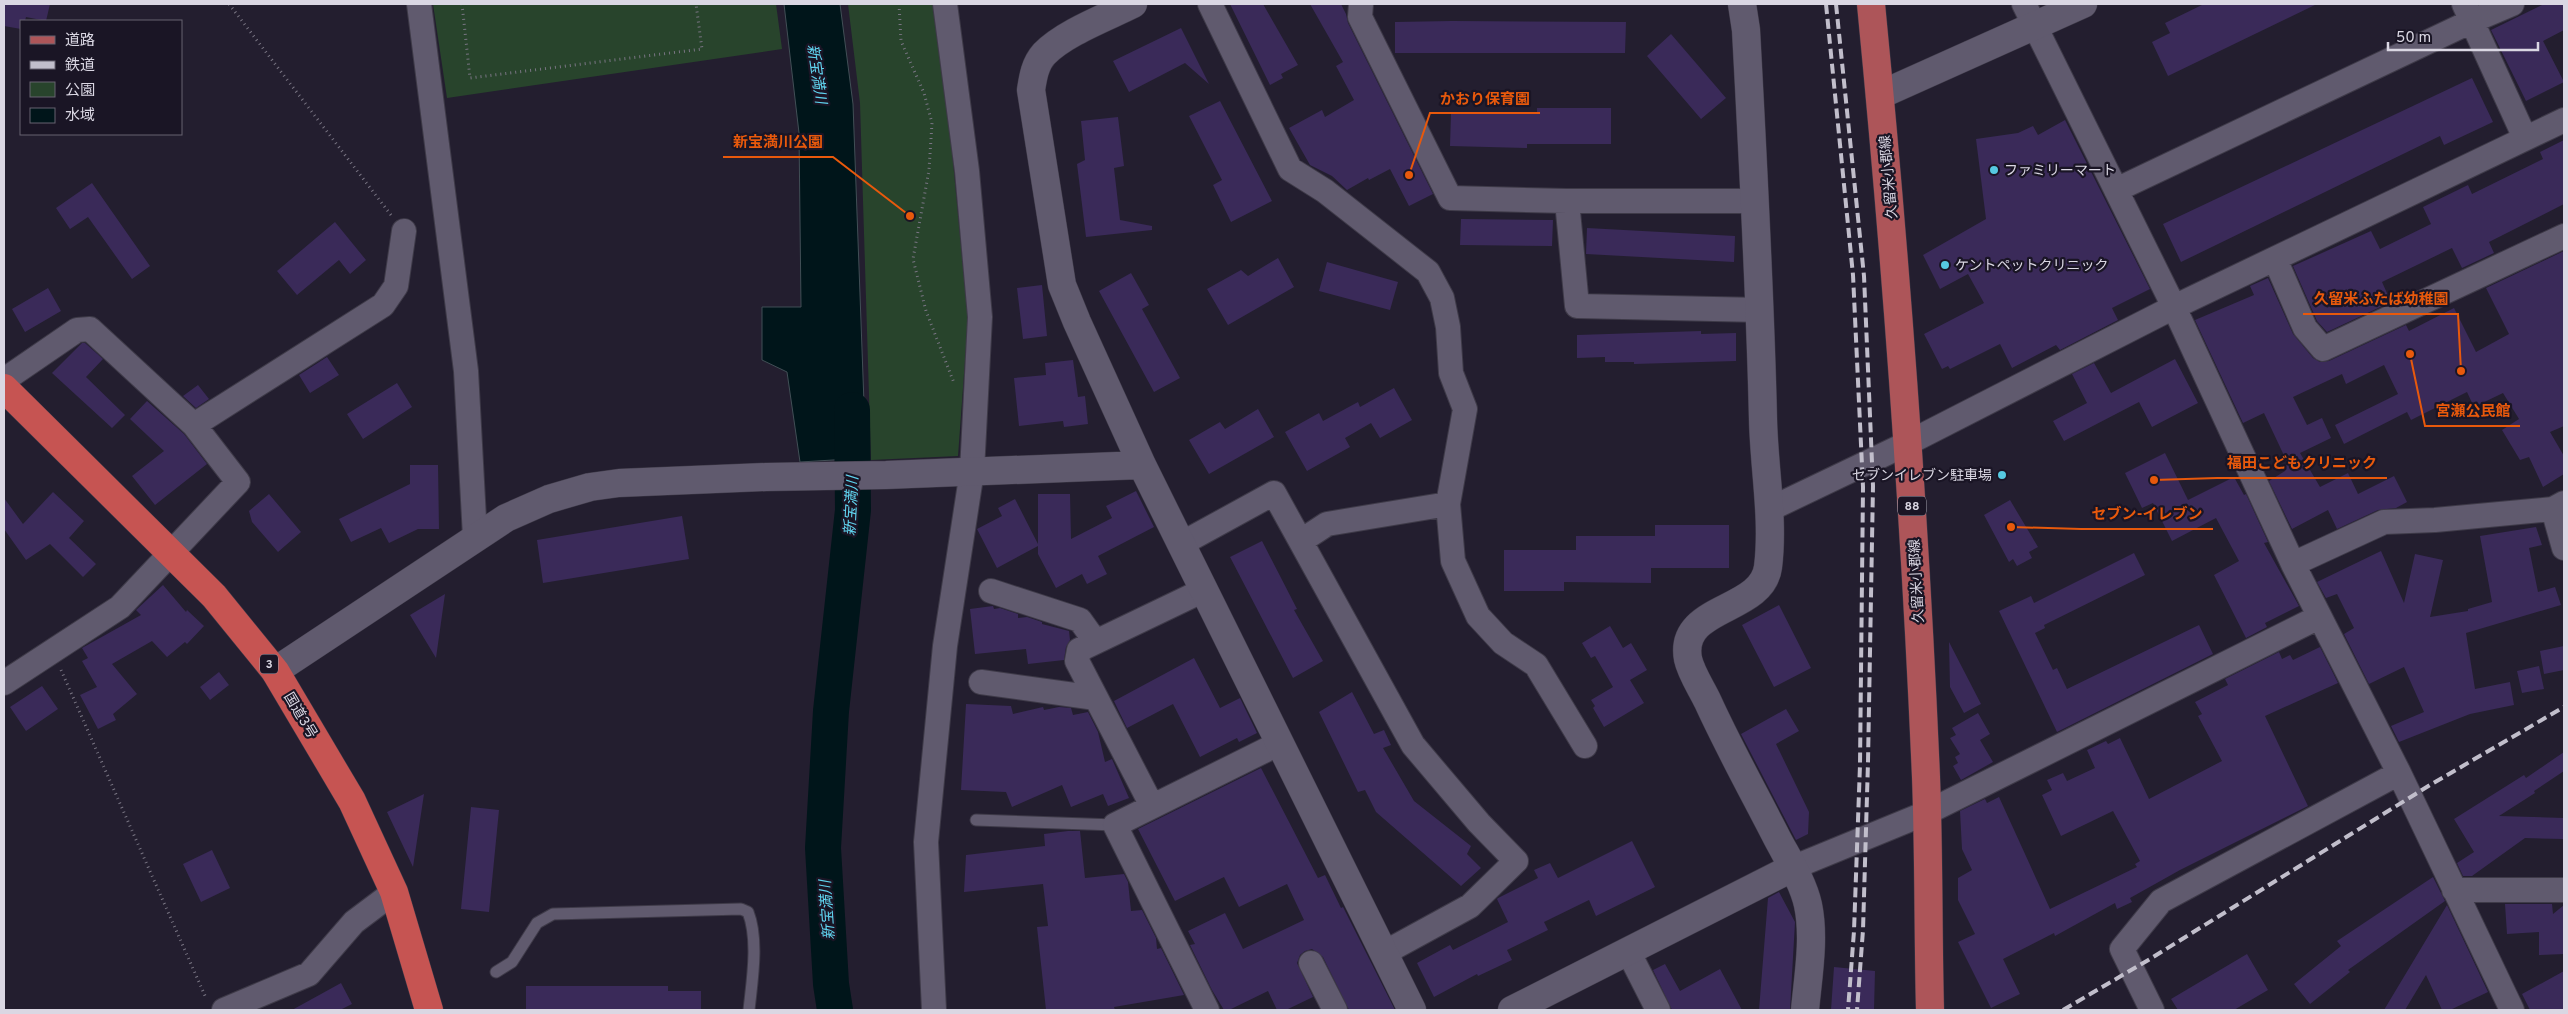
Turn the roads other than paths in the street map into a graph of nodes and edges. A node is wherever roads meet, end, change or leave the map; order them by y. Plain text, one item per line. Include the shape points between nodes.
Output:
1 (418, 4) edge
2 (945, 4) edge
3 (1133, 4) edge
4 (1210, 4) edge
5 (1361, 4) edge
6 (1742, 4) edge
7 (1871, 4) edge
8 (2083, 4) edge
9 (2512, 4) edge
10 (2468, 12) edge
11 (2030, 15) edge
12 (1880, 95) junction
13 (2564, 120) edge
14 (2526, 138) junction
15 (2116, 190) junction
16 (1568, 201) junction
17 (1756, 201) junction
18 (404, 231) road end
19 (2564, 236) edge
20 (2274, 259) junction
21 (2174, 307) junction
22 (1760, 310) junction
23 (4, 380) edge
24 (4, 388) edge
25 (194, 425) junction
26 (1908, 443) junction
27 (1142, 465) junction
28 (972, 470) junction
29 (1448, 504) junction
30 (2559, 506) edge
31 (1768, 510) junction
32 (475, 537) junction
33 (1300, 541) junction
34 (1182, 544) junction
35 (2564, 548) edge
36 (171, 553) junction
37 (2293, 564) junction
38 (1204, 590) junction
39 (991, 591) dead end
40 (2319, 617) junction
41 (1095, 641) junction
42 (275, 671) junction
43 (981, 682) dead end
44 (4, 683) edge
45 (1096, 698) junction
46 (1280, 743) junction
47 (1585, 746) dead end
48 (2399, 773) junction
49 (1152, 806) junction
50 (1926, 813) junction
51 (976, 820) dead end
52 (1115, 825) junction
53 (1792, 868) junction
54 (2454, 890) junction
55 (2564, 890) edge
56 (394, 892) junction
57 (1628, 951) junction
58 (1384, 953) junction
59 (1311, 963) dead end
60 (496, 972) dead end
61 (216, 1006) edge
62 (429, 1010) edge
63 (749, 1010) edge
64 (934, 1010) edge
65 (1207, 1010) edge
66 (1335, 1010) edge
67 (1412, 1010) edge
68 (1512, 1010) edge
69 (1658, 1010) edge
70 (1805, 1010) edge
71 (1930, 1010) edge
72 (2152, 1010) edge
73 (2512, 1010) edge

1 - 32 street via 466,371
2 - 28 street via 967,171 979,307
3 - 27 street via 1067,38 1044,54 1034,71 1031,90 1062,284
4 - 29 street via 1290,169 1325,191 1428,272 1442,298 1448,327 1451,373 1465,409
5 - 16 street via 1360,17 1450,198
6 - 17 street
7 - 12 main road, 久留米小郡線 / 88
8 - 11 street
9 - 10 street
10 - 14 street
10 - 15 street
11 - 12 street
11 - 15 street
12 - 26 main road, 久留米小郡線 / 88 via 1896,260
13 - 14 street
14 - 20 street
15 - 21 street
16 - 17 street
16 - 22 street via 1577,306
17 - 22 street
18 - 25 street via 396,286 383,305
19 - 20 street via 2323,349 2305,328
20 - 21 street
21 - 26 street
21 - 37 street
22 - 31 street
23 - 25 street via 77,330 90,329
24 - 36 highway, 国道3号 / 3
25 - 36 street via 238,482
26 - 31 street
26 - 50 main road, 久留米小郡線 / 88
27 - 28 street
27 - 34 street
28 - 32 street via 619,483 590,487 549,499
28 - 64 street via 945,646 926,842
29 - 33 street via 1327,524
29 - 47 street via 1453,561 1478,616 1503,642 1536,665
30 - 35 street
30 - 37 street via 2435,520 2384,522
31 - 53 street via 1768,568 1763,582 1752,594 1708,617 1696,628 1688,645 1688,660
32 - 42 street
33 - 34 street via 1274,493
33 - 58 street via 1413,745 1516,861 1470,906
34 - 38 street
36 - 42 highway, 国道3号 / 3 via 214,596
36 - 44 street via 120,607
37 - 40 street
38 - 41 street
38 - 46 street
39 - 41 street via 1080,620
40 - 48 street
40 - 50 street
41 - 45 street via 1079,650 1077,661
42 - 56 highway, 国道3号 / 3 via 352,801
43 - 45 street
45 - 49 street
46 - 49 street
46 - 58 street
48 - 54 street
48 - 72 street via 2161,901 2122,949
49 - 52 street
50 - 53 street
50 - 71 main road, 久留米小郡線 / 88
51 - 52 lane
52 - 65 street
53 - 57 street
53 - 70 street via 1808,905 1811,928
54 - 55 street
54 - 73 street
56 - 61 street via 354,922 309,974
56 - 62 highway, 国道3号 / 3
57 - 68 street
57 - 69 street
58 - 67 street
59 - 66 street
60 - 63 lane via 512,962 537,924 554,914 740,909 748,912 750,919 754,960

